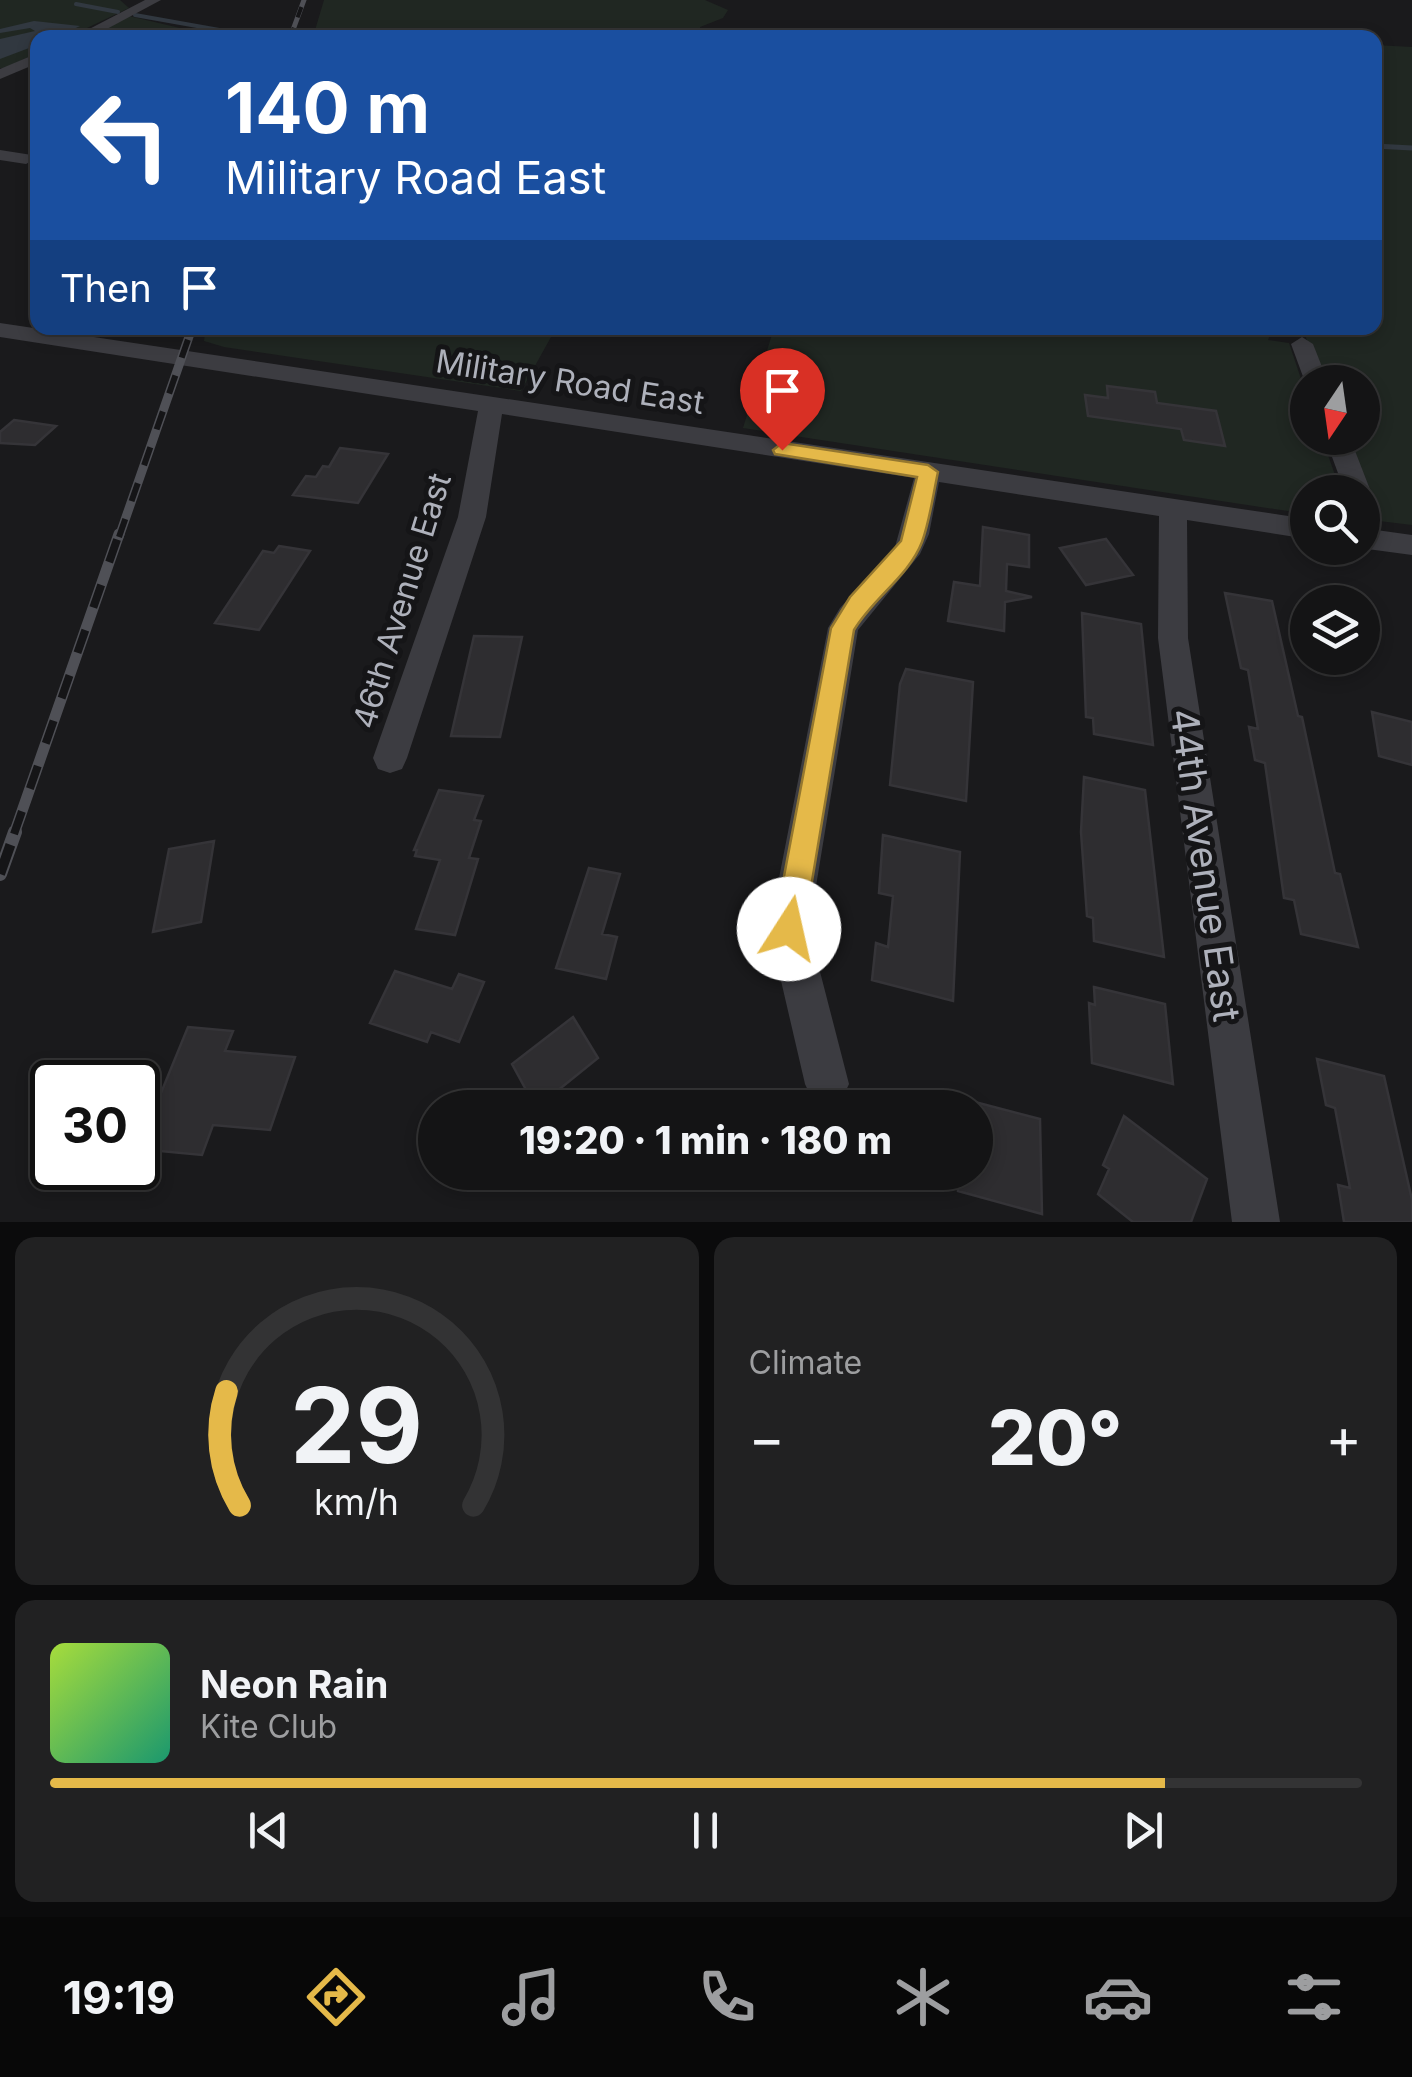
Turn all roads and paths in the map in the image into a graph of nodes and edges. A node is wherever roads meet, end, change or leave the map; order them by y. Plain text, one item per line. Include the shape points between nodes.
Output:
1 (155, 0) edge
2 (94, 30) edge
3 (30, 61) edge
4 (0, 75) edge
5 (0, 155) edge
6 (26, 159) dead end
7 (0, 330) edge
8 (30, 335) edge
9 (33, 335) edge
10 (1302, 344) dead end
11 (1310, 365) edge
12 (491, 405) junction
13 (928, 472) junction
14 (1173, 507) junction
15 (1290, 526) edge
16 (1380, 541) edge
17 (1412, 546) edge
18 (390, 758) dead end
19 (828, 1084) dead end
20 (1256, 1222) edge

1 - 2 street
3 - 4 street
5 - 6 street
7 - 8 street, Military Road East
9 - 12 street, Military Road East
10 - 11 street
12 - 13 street, Military Road East
12 - 18 street, 46th Avenue East via 472,516
13 - 14 street, Military Road East
13 - 19 street via 912,542 843,628 789,929
14 - 15 street, Military Road East
14 - 20 street, 44th Avenue East via 1173,638
16 - 17 street

